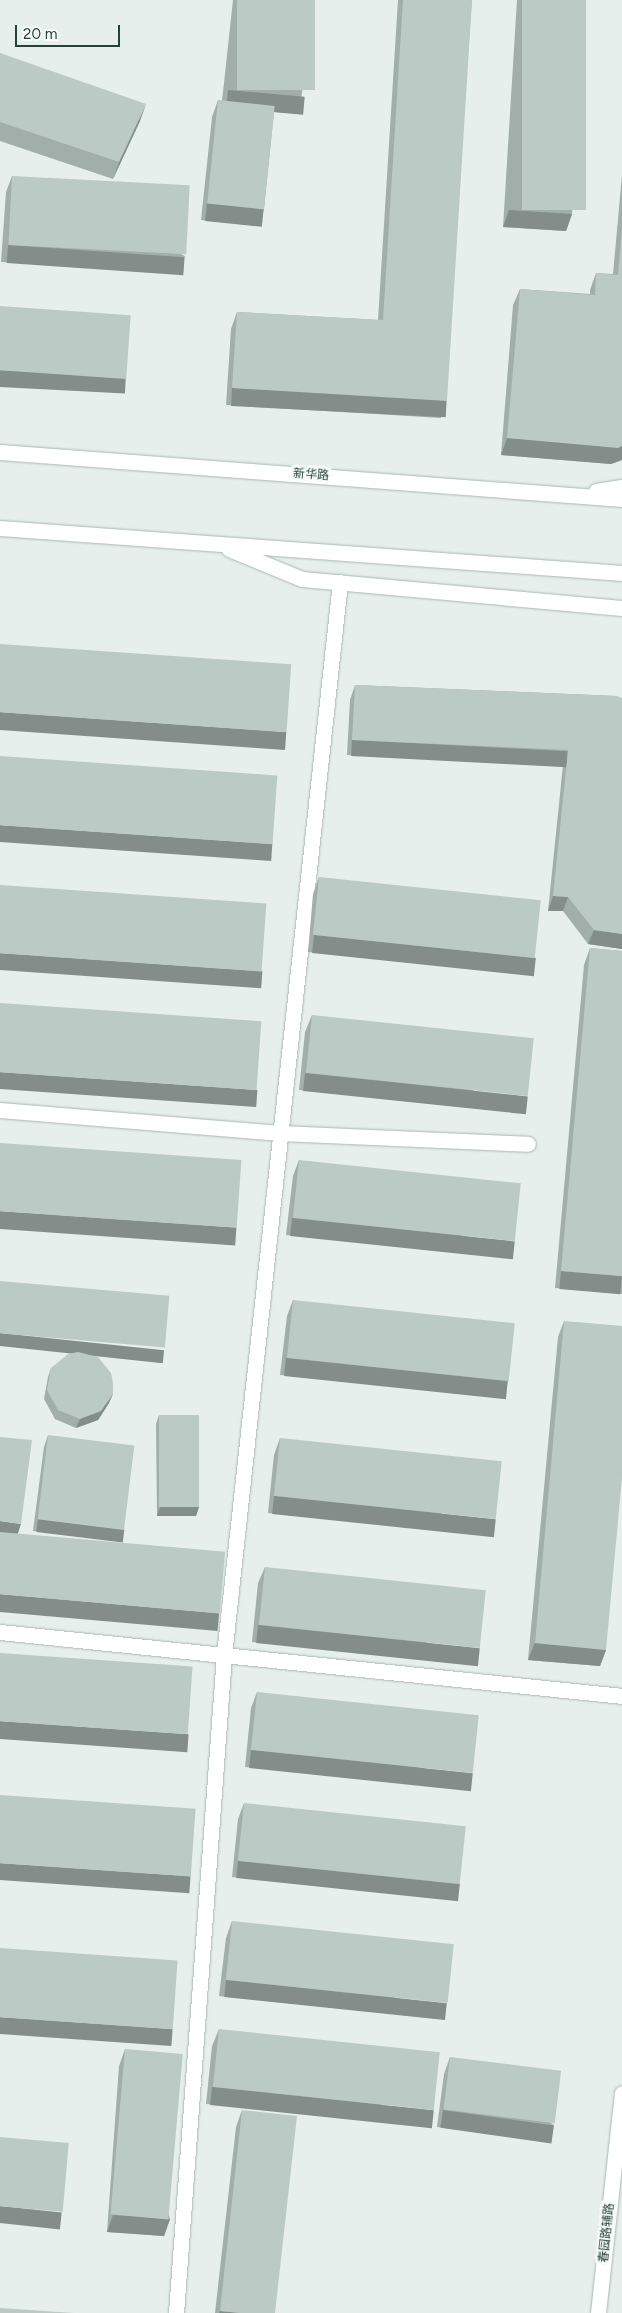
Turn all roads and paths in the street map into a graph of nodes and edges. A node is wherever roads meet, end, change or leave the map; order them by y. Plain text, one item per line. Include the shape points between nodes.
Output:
1 (0, 452) edge
2 (622, 486) edge
3 (570, 495) junction
4 (622, 499) edge
5 (0, 528) edge
6 (216, 544) junction
7 (622, 573) edge
8 (340, 582) junction
9 (622, 608) edge
10 (0, 1110) edge
11 (280, 1133) junction
12 (528, 1144) dead end
13 (0, 1632) edge
14 (224, 1655) junction
15 (622, 1696) edge
16 (622, 2093) edge
17 (176, 2313) edge
18 (598, 2313) edge

1 - 3 main road, 新华路
2 - 3 main road
3 - 4 main road, 新华路
5 - 6 main road
6 - 7 main road
6 - 8 main road via 302,579
8 - 9 main road
8 - 11 main road
10 - 11 main road
11 - 12 main road
11 - 14 main road
13 - 14 main road
14 - 15 main road
14 - 17 main road
16 - 18 main road, 春园路辅路

